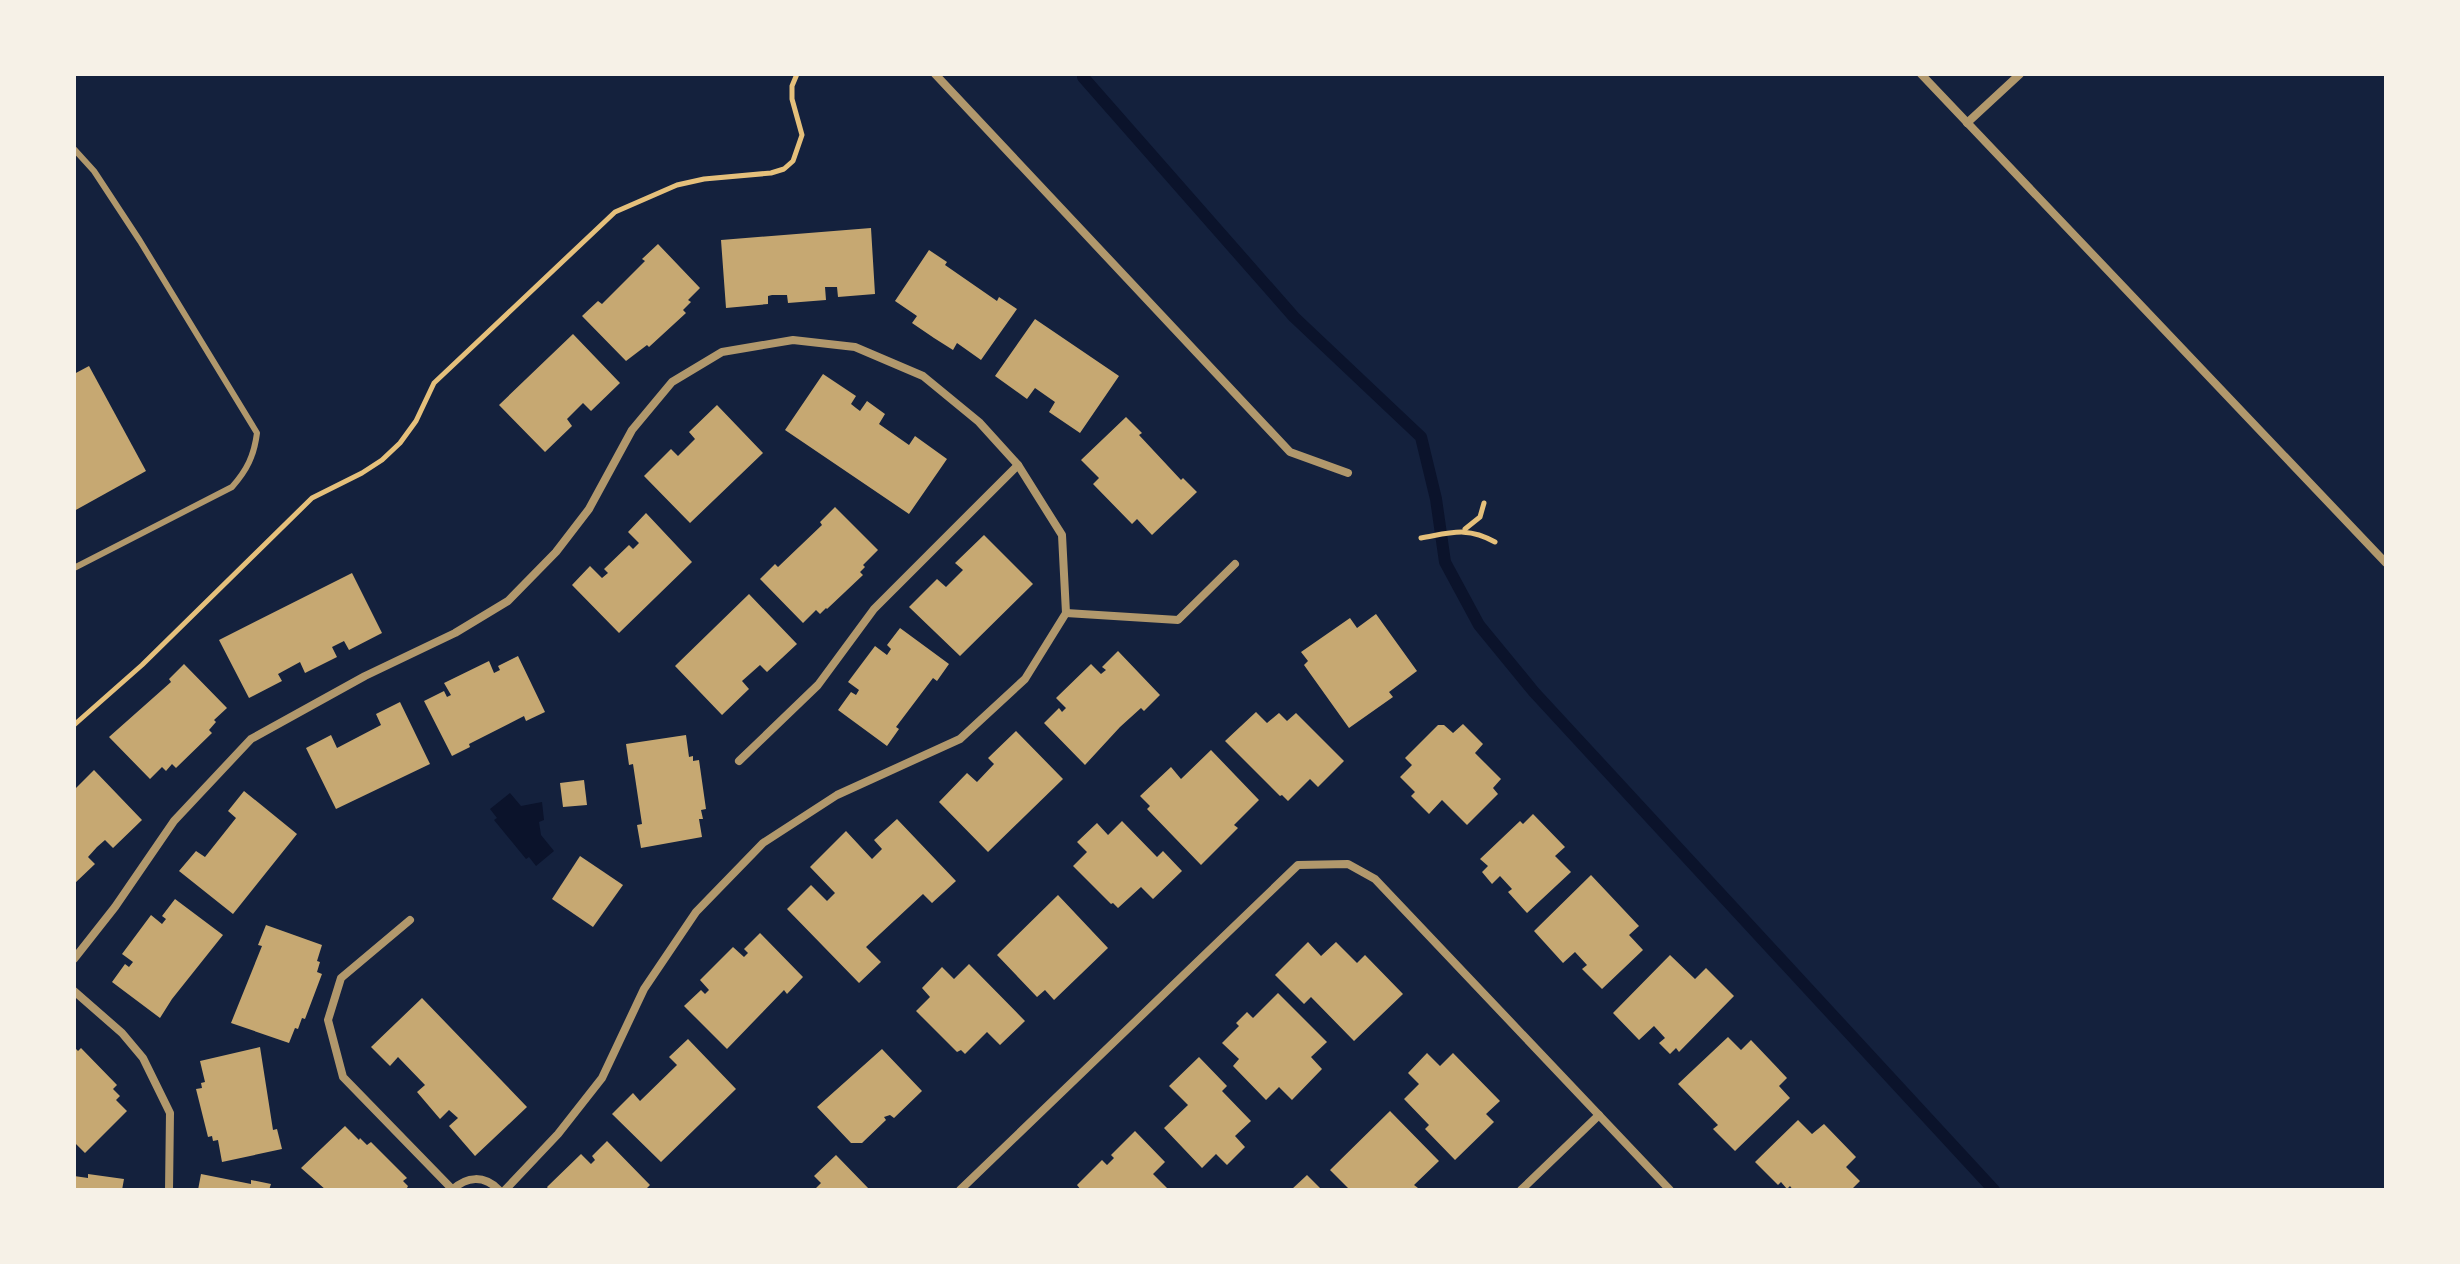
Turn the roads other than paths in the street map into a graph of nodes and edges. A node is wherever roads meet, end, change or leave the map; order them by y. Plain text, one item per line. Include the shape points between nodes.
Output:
1 (935, 74) edge
2 (1921, 74) edge
3 (2020, 74) edge
4 (1967, 123) junction
5 (74, 149) edge
6 (1018, 465) junction
7 (1348, 473) dead end
8 (2386, 563) edge
9 (1235, 564) dead end
10 (74, 568) edge
11 (1066, 613) junction
12 (739, 761) dead end
13 (410, 920) dead end
14 (74, 959) edge
15 (74, 991) edge
16 (1599, 1115) junction
17 (169, 1190) edge
18 (452, 1190) edge
19 (499, 1190) edge
20 (505, 1190) edge
21 (960, 1190) edge
22 (1521, 1190) edge
23 (1670, 1190) edge

1 - 7 street via 1290,452
2 - 4 street
3 - 4 street
4 - 8 street
5 - 10 lane via 140,241 257,433 246,472 232,487
6 - 11 street via 1062,535
6 - 12 street via 874,609 818,685
6 - 14 street via 979,422 923,376 855,347 793,340 722,352 672,382 632,430 589,509 508,601 251,739 174,821
9 - 11 street via 1178,620
11 - 20 street via 1025,679 960,739 837,795 763,843 696,912 644,989 602,1078
13 - 18 street via 341,978 328,1020 343,1077
15 - 17 street via 143,1058 170,1113
16 - 21 street via 1375,879 1348,864 1298,865
16 - 22 street
16 - 23 street
18 - 19 street via 478,1179

